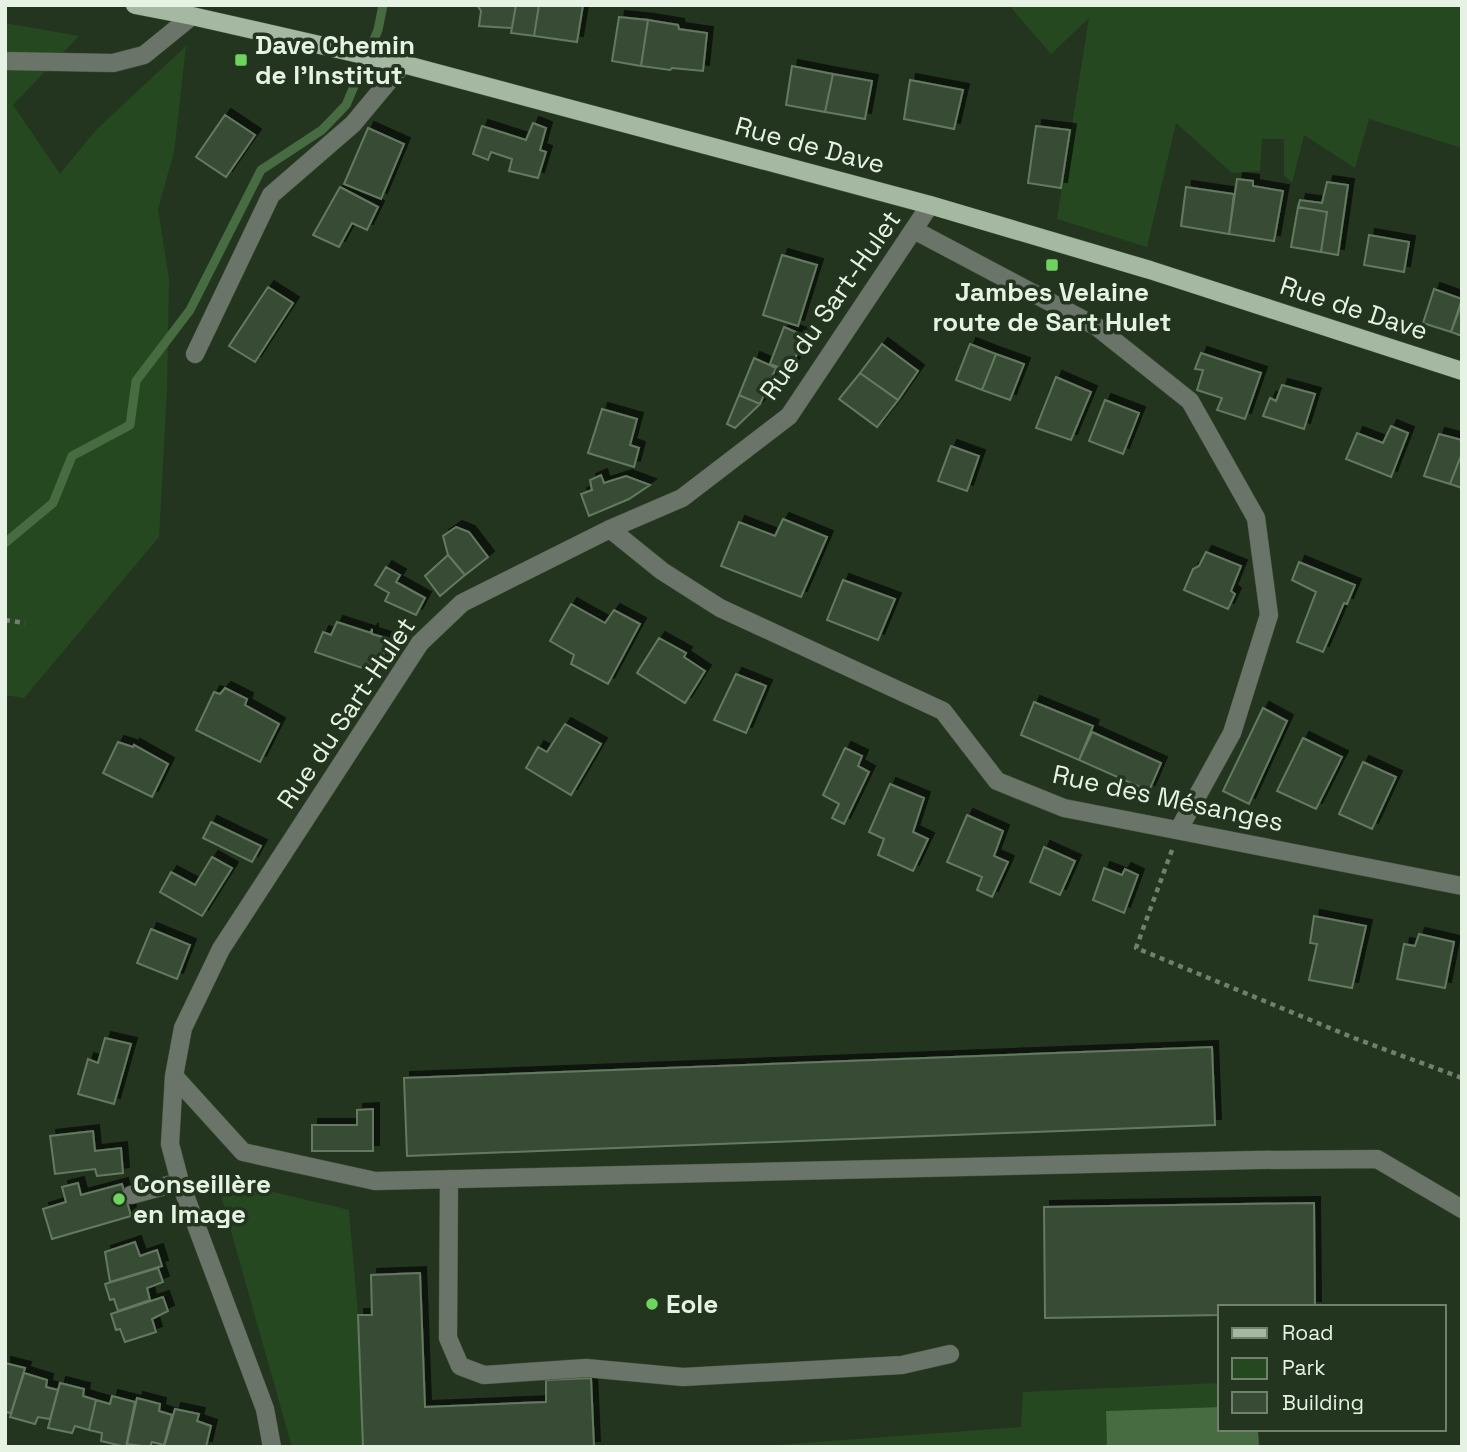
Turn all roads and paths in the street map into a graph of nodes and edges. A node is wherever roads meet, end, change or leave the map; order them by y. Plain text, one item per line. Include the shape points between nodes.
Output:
1 (135, 5) edge
2 (192, 16) junction
3 (5, 61) edge
4 (403, 64) junction
5 (930, 205) junction
6 (914, 230) junction
7 (195, 354) dead end
8 (1462, 370) edge
9 (610, 529) junction
10 (5, 620) edge
11 (25, 623) dead end
12 (1179, 829) junction
13 (1462, 886) edge
14 (174, 1076) junction
15 (1462, 1079) edge
16 (450, 1179) junction
17 (180, 1182) junction
18 (131, 1195) dead end
19 (1462, 1209) edge
20 (950, 1354) dead end
21 (272, 1447) edge

1 - 2 main road, Rue de Dave
2 - 3 street via 144,55 113,63
2 - 4 main road, Rue de Dave
4 - 5 main road, Rue de Dave
4 - 7 street via 353,124 271,195
5 - 6 street, Rue du Sart-Hulet
5 - 8 main road, Rue de Dave
6 - 9 street, Rue du Sart-Hulet via 789,416 682,498
6 - 12 street via 1097,327 1190,401 1256,518 1269,615 1232,733
9 - 12 street, Rue des Mésanges via 662,571 720,608 943,711 997,781 1064,808
9 - 14 street, Rue du Sart-Hulet via 462,603 420,643 221,949 183,1028
10 - 11 path
12 - 13 street, Rue des Mésanges
12 - 15 path via 1136,948
14 - 16 street via 243,1152 375,1181
14 - 17 street, Rue du Sart-Hulet via 170,1144
16 - 19 street via 1377,1159
16 - 20 street via 448,1338 460,1366 484,1375 586,1368 683,1377 902,1365
17 - 18 street
17 - 21 street, Rue du Sart-Hulet via 265,1409

